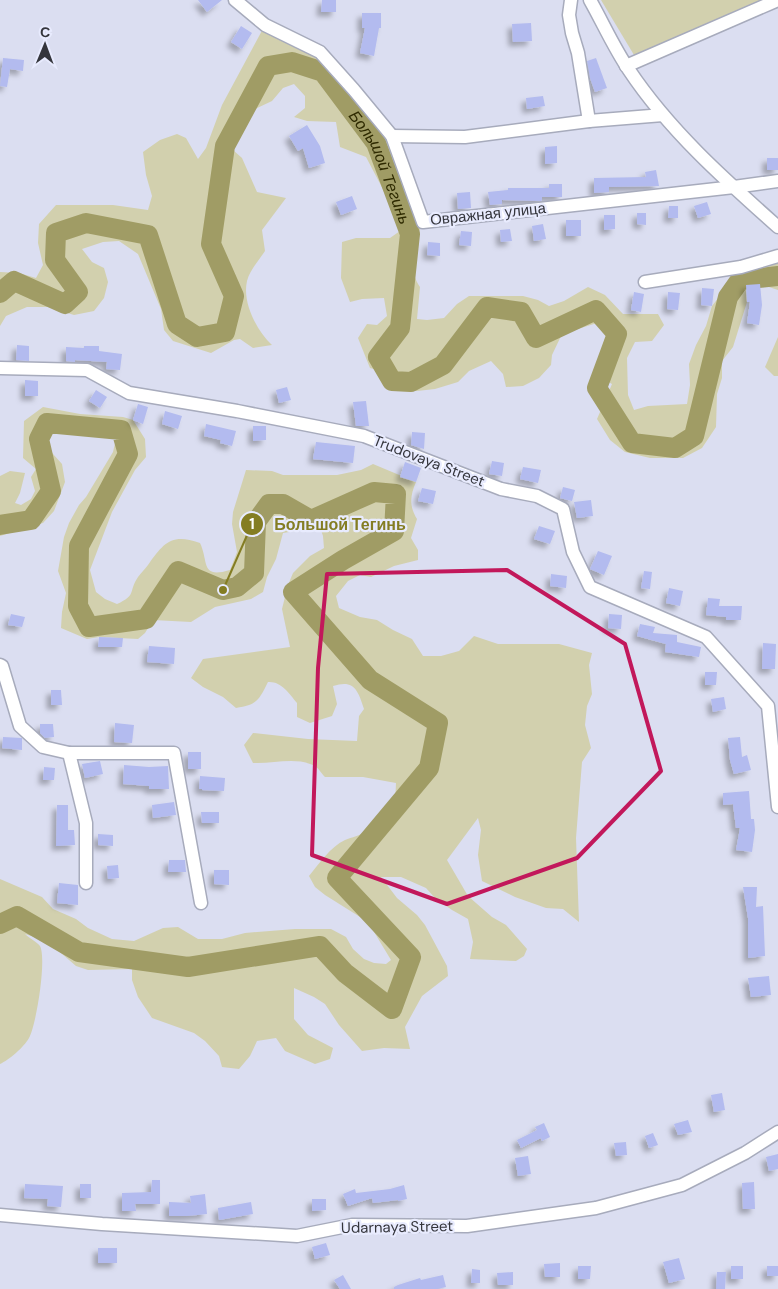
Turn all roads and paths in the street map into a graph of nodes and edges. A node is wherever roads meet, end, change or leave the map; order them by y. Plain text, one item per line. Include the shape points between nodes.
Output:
1 (235, 0) edge
2 (571, 0) edge
3 (590, 0) edge
4 (778, 0) edge
5 (626, 66) junction
6 (663, 116) junction
7 (589, 121) junction
8 (392, 136) junction
9 (778, 181) edge
10 (734, 188) junction
11 (778, 227) edge
12 (778, 256) edge
13 (645, 282) dead end
14 (0, 368) edge
15 (0, 665) edge
16 (773, 705) edge
17 (69, 752) junction
18 (778, 807) edge
19 (86, 883) dead end
20 (201, 903) dead end
21 (778, 1132) edge
22 (0, 1215) edge

1 - 8 street, Овражная улица via 265,25 320,52
2 - 7 street via 572,33
3 - 5 street
4 - 5 street
5 - 6 street
6 - 7 street
6 - 10 street
7 - 8 street via 465,137
8 - 10 street, Овражная улица via 423,222
9 - 10 street, Овражная улица
10 - 11 street
12 - 13 street via 741,267
14 - 16 street, Trudovaya Street via 87,370 129,393 364,436 501,489 537,496 563,509 573,552 590,587 706,637
15 - 17 street via 20,726 43,747
16 - 18 street, Trudovaya Street
17 - 19 street via 86,823
17 - 20 street via 174,753
21 - 22 street, Udarnaya Street via 682,1185 596,1208 467,1226 352,1225 297,1236

